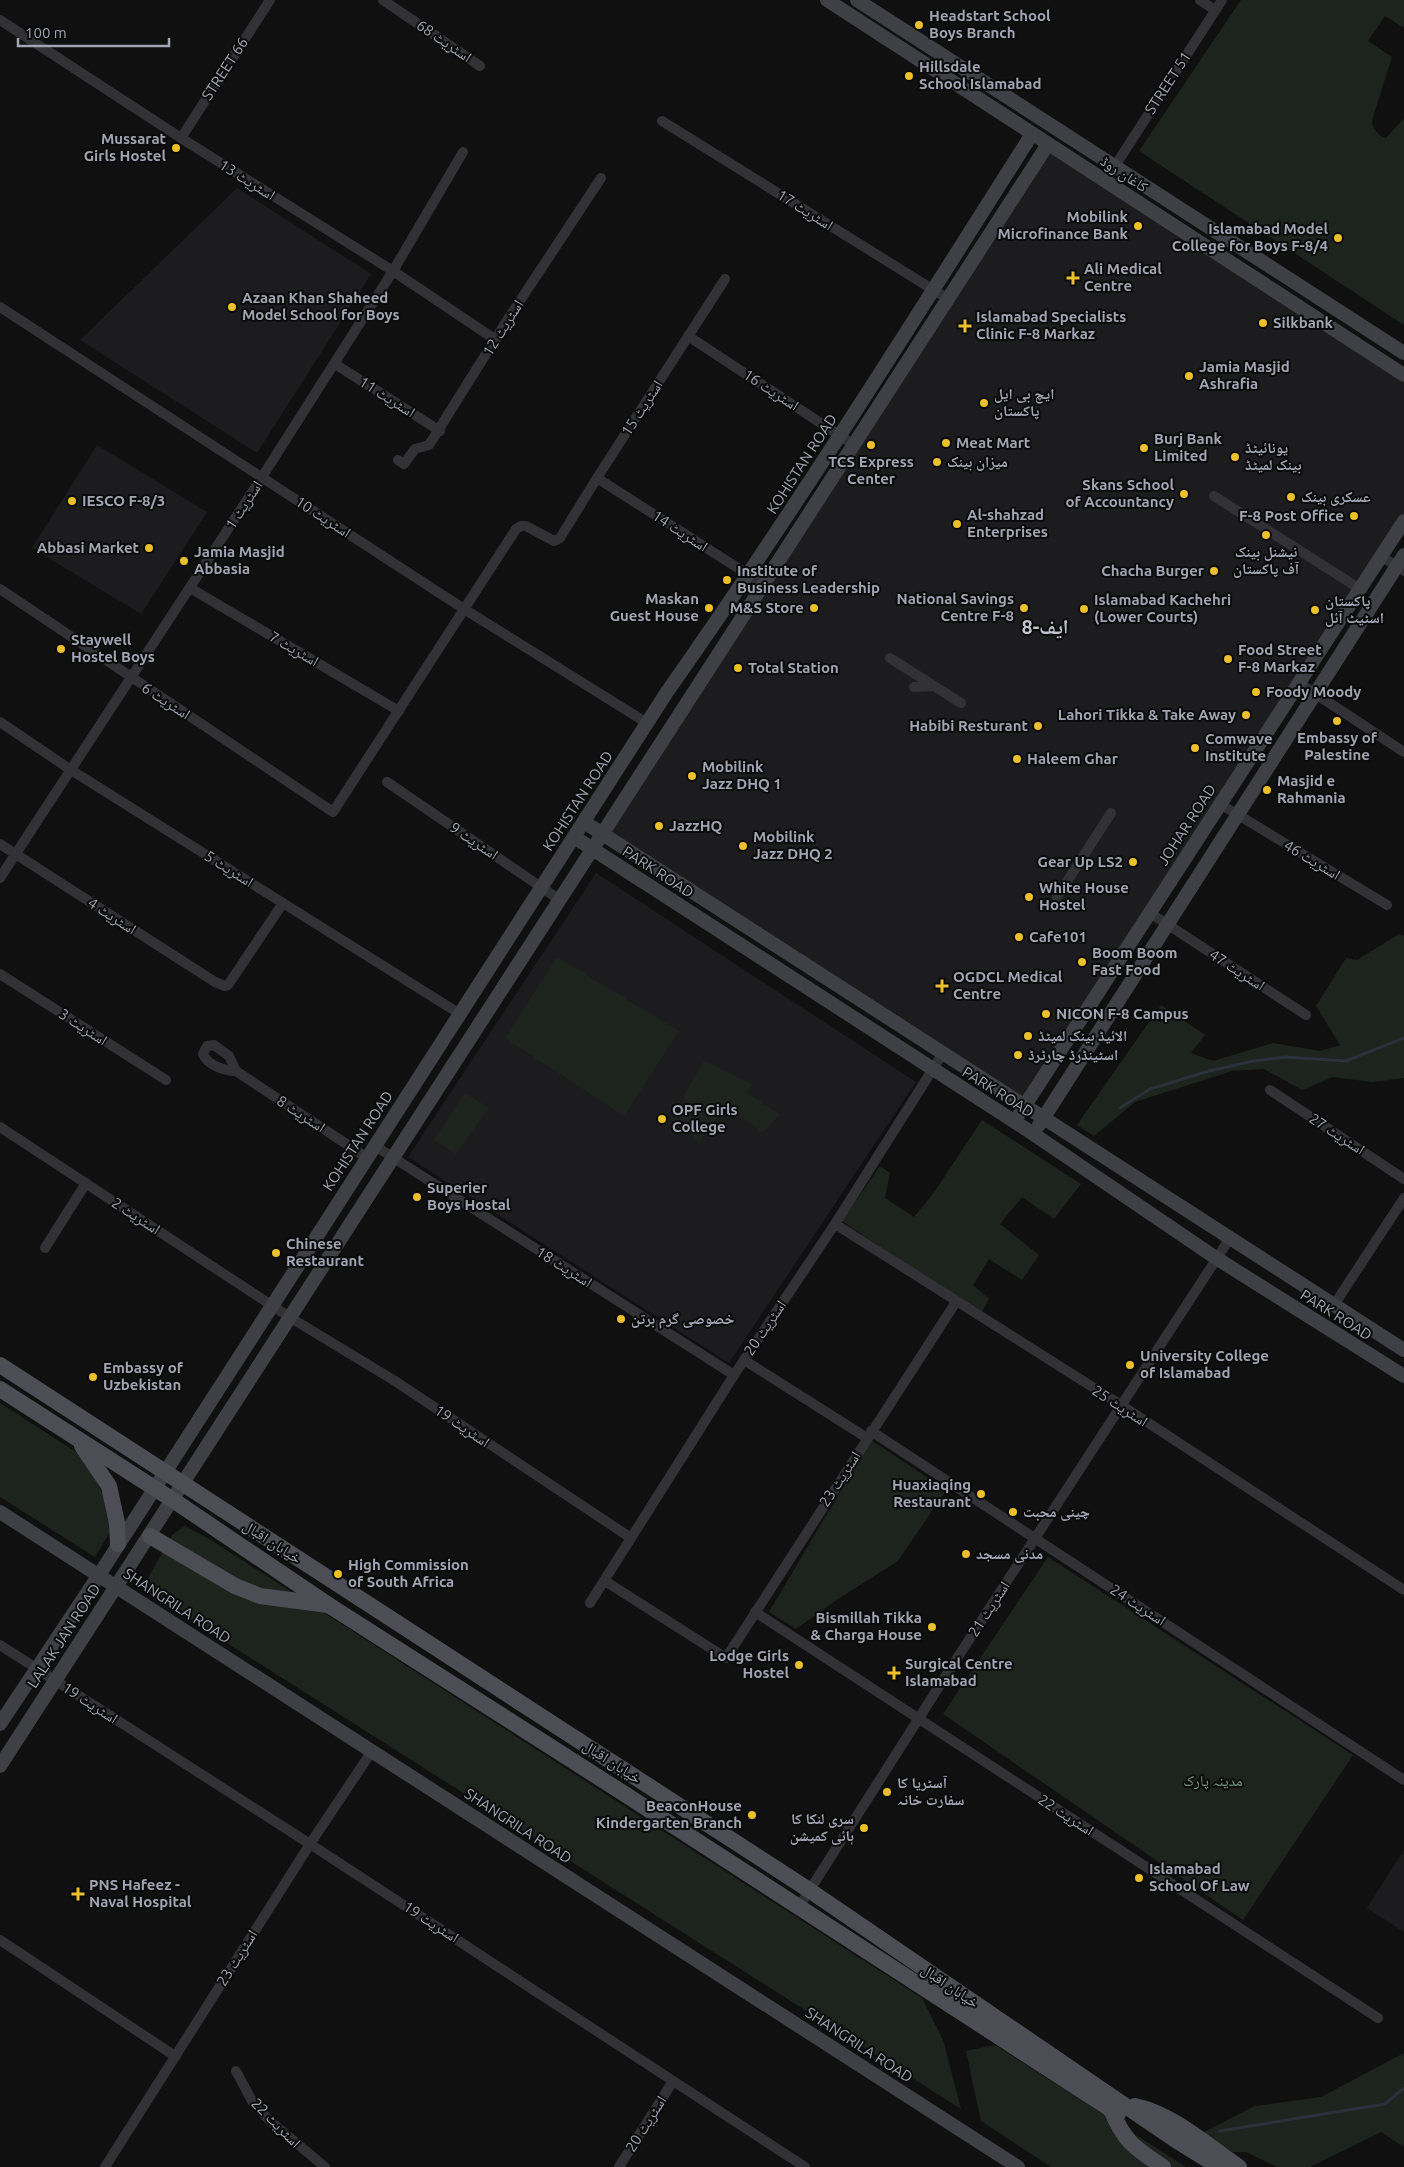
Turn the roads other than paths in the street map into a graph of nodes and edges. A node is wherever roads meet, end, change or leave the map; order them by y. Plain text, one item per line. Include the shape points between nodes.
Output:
1 (270, 0) edge
2 (383, 0) edge
3 (827, 0) edge
4 (857, 0) edge
5 (1200, 0) edge
6 (1222, 0) edge
7 (1215, 10) junction
8 (0, 20) edge
9 (480, 66) dead end
10 (662, 121) dead end
11 (1032, 134) junction
12 (181, 138) junction
13 (1048, 144) junction
14 (464, 152) dead end
15 (1115, 166) junction
16 (601, 178) dead end
17 (1223, 236) junction
18 (1213, 252) junction
19 (393, 271) junction
20 (725, 279) dead end
21 (933, 290) junction
22 (948, 299) junction
23 (0, 307) edge
24 (688, 336) junction
25 (496, 340) junction
26 (1404, 353) edge
27 (334, 364) junction
28 (1404, 375) edge
29 (440, 430) junction
30 (840, 435) junction
31 (854, 444) junction
32 (398, 460) dead end
33 (262, 478) junction
34 (597, 478) junction
35 (1214, 496) dead end
36 (1404, 520) edge
37 (1381, 556) junction
38 (1401, 564) edge
39 (749, 575) junction
40 (763, 584) junction
41 (190, 588) junction
42 (0, 589) edge
43 (1360, 589) junction
44 (464, 609) junction
45 (890, 658) dead end
46 (130, 678) junction
47 (1299, 683) junction
48 (934, 686) junction
49 (914, 687) dead end
50 (667, 692) junction
51 (1315, 694) junction
52 (961, 703) dead end
53 (686, 704) junction
54 (399, 711) junction
55 (0, 722) edge
56 (647, 723) junction
57 (666, 736) junction
58 (1404, 752) edge
59 (72, 770) junction
60 (387, 782) dead end
61 (1220, 804) junction
62 (1111, 813) dead end
63 (1237, 815) junction
64 (584, 822) junction
65 (603, 834) junction
66 (574, 837) junction
67 (0, 844) edge
68 (593, 850) junction
69 (16, 854) junction
70 (0, 878) edge
71 (542, 887) junction
72 (1058, 897) dead end
73 (560, 900) junction
74 (283, 903) junction
75 (1386, 905) dead end
76 (1150, 913) junction
77 (1167, 924) junction
78 (0, 974) edge
79 (460, 1014) junction
80 (1306, 1015) dead end
81 (943, 1053) junction
82 (932, 1070) junction
83 (236, 1071) dead end
84 (166, 1080) dead end
85 (1270, 1090) dead end
86 (1025, 1106) junction
87 (1043, 1118) junction
88 (1014, 1121) junction
89 (0, 1127) edge
90 (1034, 1135) junction
91 (370, 1152) junction
92 (393, 1158) junction
93 (1404, 1178) edge
94 (86, 1183) junction
95 (1404, 1198) edge
96 (834, 1224) junction
97 (1230, 1238) junction
98 (45, 1248) dead end
99 (1216, 1258) junction
100 (956, 1302) junction
101 (1334, 1305) junction
102 (272, 1306) junction
103 (291, 1318) junction
104 (1404, 1350) edge
105 (744, 1360) junction
106 (0, 1365) edge
107 (734, 1375) junction
108 (1404, 1376) edge
109 (0, 1389) edge
110 (1121, 1405) junction
111 (869, 1434) junction
112 (76, 1438) junction
113 (165, 1472) junction
114 (184, 1484) junction
115 (154, 1488) junction
116 (173, 1500) junction
117 (0, 1512) edge
118 (150, 1536) junction
119 (1035, 1537) junction
120 (631, 1538) junction
121 (118, 1544) junction
122 (99, 1575) junction
123 (605, 1581) junction
124 (116, 1586) junction
125 (1404, 1590) edge
126 (590, 1603) dead end
127 (330, 1606) junction
128 (755, 1612) junction
129 (0, 1646) edge
130 (36, 1669) junction
131 (55, 1680) junction
132 (918, 1720) junction
133 (0, 1724) edge
134 (372, 1751) junction
135 (0, 1766) edge
136 (1404, 1780) edge
137 (310, 1844) junction
138 (809, 1890) junction
139 (800, 1907) junction
140 (0, 1940) edge
141 (1378, 2018) dead end
142 (175, 2056) junction
143 (236, 2071) dead end
144 (673, 2081) junction
145 (1116, 2106) junction
146 (105, 2167) edge
147 (325, 2167) edge
148 (619, 2167) edge
149 (804, 2167) edge
150 (1018, 2167) edge
151 (1163, 2167) edge
152 (1200, 2167) edge
153 (1219, 2167) edge
154 (1239, 2167) edge

1 - 12 street, STREET 66
2 - 9 street, اسٹریٹ 68
3 - 11 street, کاغان روڈ
4 - 15 street, کاغان روڈ
5 - 7 street
6 - 7 street, STREET 51
7 - 15 street, STREET 51
8 - 12 street, اسٹریٹ 13
10 - 21 street, اسٹریٹ 17
11 - 13 street, کاغان روڈ
11 - 21 street, KOHISTAN ROAD
12 - 19 street, اسٹریٹ 13
13 - 18 street, کاغان روڈ
13 - 22 street
14 - 19 street, اسٹریٹ 1
15 - 17 street, کاغان روڈ
16 - 25 street, اسٹریٹ 12
17 - 18 street
17 - 26 street, کاغان روڈ
18 - 28 street, کاغان روڈ
19 - 25 street, اسٹریٹ 13
19 - 27 street, اسٹریٹ 1
20 - 24 street, اسٹریٹ 15
21 - 22 street, اسٹریٹ 17
21 - 30 street, KOHISTAN ROAD
22 - 31 street
23 - 33 street, اسٹریٹ 10
24 - 30 street, اسٹریٹ 16
24 - 34 street, اسٹریٹ 15
25 - 29 street, اسٹریٹ 12
27 - 29 street, اسٹریٹ 11
27 - 33 street, اسٹریٹ 1
29 - 32 street, اسٹریٹ 12 via 429,445 415,449 404,464
30 - 31 street, اسٹریٹ 16
30 - 39 street, KOHISTAN ROAD
31 - 40 street
33 - 41 street, اسٹریٹ 1
33 - 44 street, اسٹریٹ 10
34 - 39 street, اسٹریٹ 14
34 - 44 street, اسٹریٹ 15 via 560,538 554,541 526,526 516,529
35 - 43 street
36 - 37 street, JOHAR ROAD
37 - 38 street
37 - 43 street, JOHAR ROAD
38 - 51 street
39 - 40 street, اسٹریٹ 14
39 - 50 street, KOHISTAN ROAD
40 - 53 street
41 - 46 street, اسٹریٹ 1
41 - 54 street, اسٹریٹ 7
42 - 46 street, اسٹریٹ 6
43 - 47 street, JOHAR ROAD
44 - 54 street
44 - 56 street, اسٹریٹ 10
45 - 48 street
46 - 54 street, اسٹریٹ 6 via 333,812
46 - 59 street, اسٹریٹ 1
47 - 51 street
47 - 61 street, JOHAR ROAD
48 - 49 street
48 - 52 street
50 - 53 street
50 - 56 street, KOHISTAN ROAD
51 - 58 street
51 - 63 street
53 - 57 street
55 - 59 street, اسٹریٹ 5
56 - 57 street
56 - 64 street, KOHISTAN ROAD
57 - 65 street
59 - 69 street, اسٹریٹ 1
59 - 74 street, اسٹریٹ 5
60 - 71 street, اسٹریٹ 9
61 - 63 street, اسٹریٹ 46
61 - 76 street, JOHAR ROAD
62 - 72 street
63 - 75 street, اسٹریٹ 46
63 - 77 street
64 - 65 street, PARK ROAD
64 - 66 street, KOHISTAN ROAD
65 - 68 street
65 - 81 street, PARK ROAD
66 - 68 street, PARK ROAD
66 - 71 street, KOHISTAN ROAD
67 - 69 street, اسٹریٹ 4
68 - 73 street
68 - 82 street, PARK ROAD
69 - 70 street, اسٹریٹ 1
69 - 74 street, اسٹریٹ 4 via 225,986
71 - 73 street, اسٹریٹ 9
71 - 79 street, KOHISTAN ROAD
73 - 92 street
74 - 79 street, اسٹریٹ 5
76 - 77 street, اسٹریٹ 47
76 - 86 street, JOHAR ROAD
77 - 80 street, اسٹریٹ 47
77 - 87 street
78 - 84 street, اسٹریٹ 3
79 - 91 street, KOHISTAN ROAD
81 - 82 street, اسٹریٹ 20
81 - 86 street, PARK ROAD
82 - 88 street, PARK ROAD
82 - 96 street, اسٹریٹ 20
83 - 91 street, اسٹریٹ 8
85 - 93 street, اسٹریٹ 27
86 - 87 street, PARK ROAD
86 - 88 street, JOHAR ROAD
87 - 90 street
87 - 97 street, PARK ROAD
88 - 90 street, PARK ROAD
89 - 94 street, اسٹریٹ 2
90 - 99 street, PARK ROAD
91 - 92 street, اسٹریٹ 8
91 - 102 street, KOHISTAN ROAD
92 - 103 street
92 - 107 street, اسٹریٹ 18
94 - 98 street
94 - 102 street, اسٹریٹ 2
95 - 101 street
96 - 100 street, اسٹریٹ 25
96 - 105 street, اسٹریٹ 20
97 - 99 street, اسٹریٹ 21
97 - 101 street, PARK ROAD
99 - 108 street, PARK ROAD
99 - 110 street, اسٹریٹ 21
100 - 110 street, اسٹریٹ 25
100 - 111 street, اسٹریٹ 23
101 - 104 street, PARK ROAD
102 - 103 street, اسٹریٹ 2
102 - 113 street, KOHISTAN ROAD
103 - 114 street
103 - 120 street, اسٹریٹ 19 via 395,1381
105 - 107 street, اسٹریٹ 20
105 - 111 street, اسٹریٹ 24
106 - 113 main road, خیابان اقبال
107 - 120 street, اسٹریٹ 20
109 - 112 main road, خیابان اقبال
110 - 119 street, اسٹریٹ 21
110 - 125 street, اسٹریٹ 25
111 - 119 street, اسٹریٹ 24
111 - 128 street, اسٹریٹ 23
112 - 115 main road, خیابان اقبال
112 - 121 main road via 109,1486 118,1522
113 - 114 main road, خیابان اقبال
113 - 115 street, KOHISTAN ROAD
114 - 116 street
114 - 138 main road, خیابان اقبال
115 - 116 main road, خیابان اقبال
115 - 121 street, LALAK JAN ROAD
116 - 118 street, LALAK JAN ROAD
116 - 127 main road, خیابان اقبال
117 - 122 street, SHANGRILA ROAD
118 - 124 street, LALAK JAN ROAD
118 - 127 main road via 252,1593
119 - 132 street, اسٹریٹ 21
119 - 136 street, اسٹریٹ 24
120 - 123 street, اسٹریٹ 20
121 - 122 street, LALAK JAN ROAD
122 - 124 street, SHANGRILA ROAD
122 - 130 street, LALAK JAN ROAD
123 - 126 street, اسٹریٹ 20
123 - 128 street, اسٹریٹ 23 via 726,1658
124 - 131 street, LALAK JAN ROAD
124 - 134 street, SHANGRILA ROAD
127 - 139 main road, خیابان اقبال
128 - 132 street, اسٹریٹ 22
129 - 130 street
130 - 131 street, اسٹریٹ 19
130 - 133 street, LALAK JAN ROAD
131 - 135 street, LALAK JAN ROAD
131 - 137 street, اسٹریٹ 19
132 - 138 street, اسٹریٹ 21
132 - 141 street, اسٹریٹ 22
134 - 137 street, اسٹریٹ 23
134 - 150 street, SHANGRILA ROAD
137 - 142 street, اسٹریٹ 23
137 - 144 street, اسٹریٹ 19
138 - 139 street, اسٹریٹ 21
138 - 145 main road, خیابان اقبال
139 - 145 main road, خیابان اقبال
140 - 142 street
142 - 146 street, اسٹریٹ 23
143 - 147 street, اسٹریٹ 22 via 252,2101 269,2120
144 - 148 street, اسٹریٹ 20
144 - 149 street, اسٹریٹ 19
145 - 151 main road via 1119,2130 1129,2142
145 - 152 main road, خیابان اقبال
145 - 153 main road, خیابان اقبال
145 - 154 main road via 1150,2109

